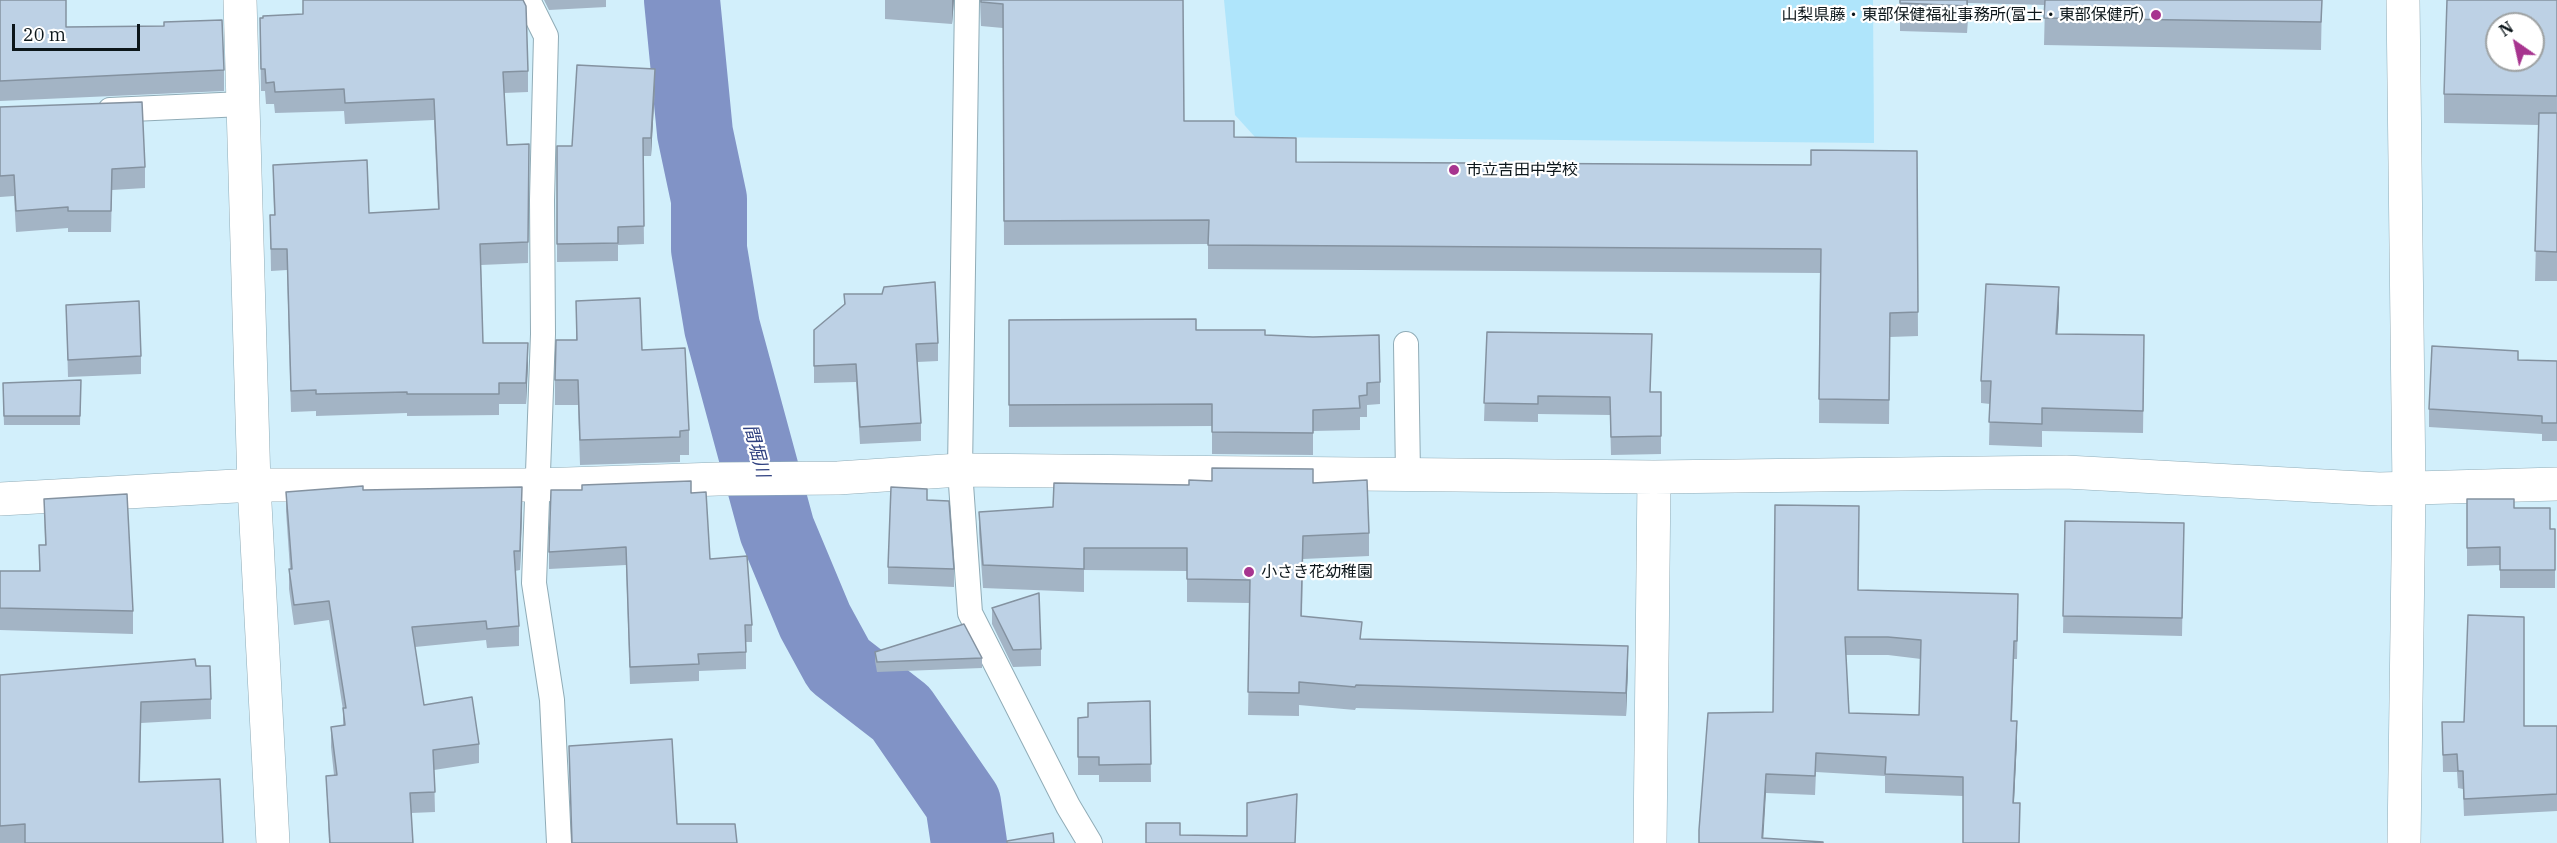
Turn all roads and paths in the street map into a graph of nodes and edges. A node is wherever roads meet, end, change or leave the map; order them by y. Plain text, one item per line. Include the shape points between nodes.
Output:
1 (240, 0) edge
2 (528, 0) edge
3 (967, 0) edge
4 (2403, 0) edge
5 (243, 104) junction
6 (92, 111) edge
7 (1406, 344) dead end
8 (960, 470) junction
9 (1408, 475) junction
10 (1654, 477) junction
11 (2557, 484) edge
12 (254, 485) junction
13 (537, 485) junction
14 (2409, 488) junction
15 (0, 499) edge
16 (273, 843) edge
17 (559, 843) edge
18 (1090, 843) edge
19 (1650, 843) edge
20 (2404, 843) edge

1 - 5 street
2 - 13 lane via 546,36
3 - 8 lane
4 - 14 street
5 - 6 lane
5 - 12 street
7 - 9 lane
8 - 9 street
8 - 13 street via 838,478
8 - 18 lane via 970,613
9 - 10 street
10 - 14 street via 2066,472
10 - 19 street
11 - 14 street
12 - 13 street
12 - 15 street
12 - 16 street
13 - 17 lane via 534,583 552,700
14 - 20 street

